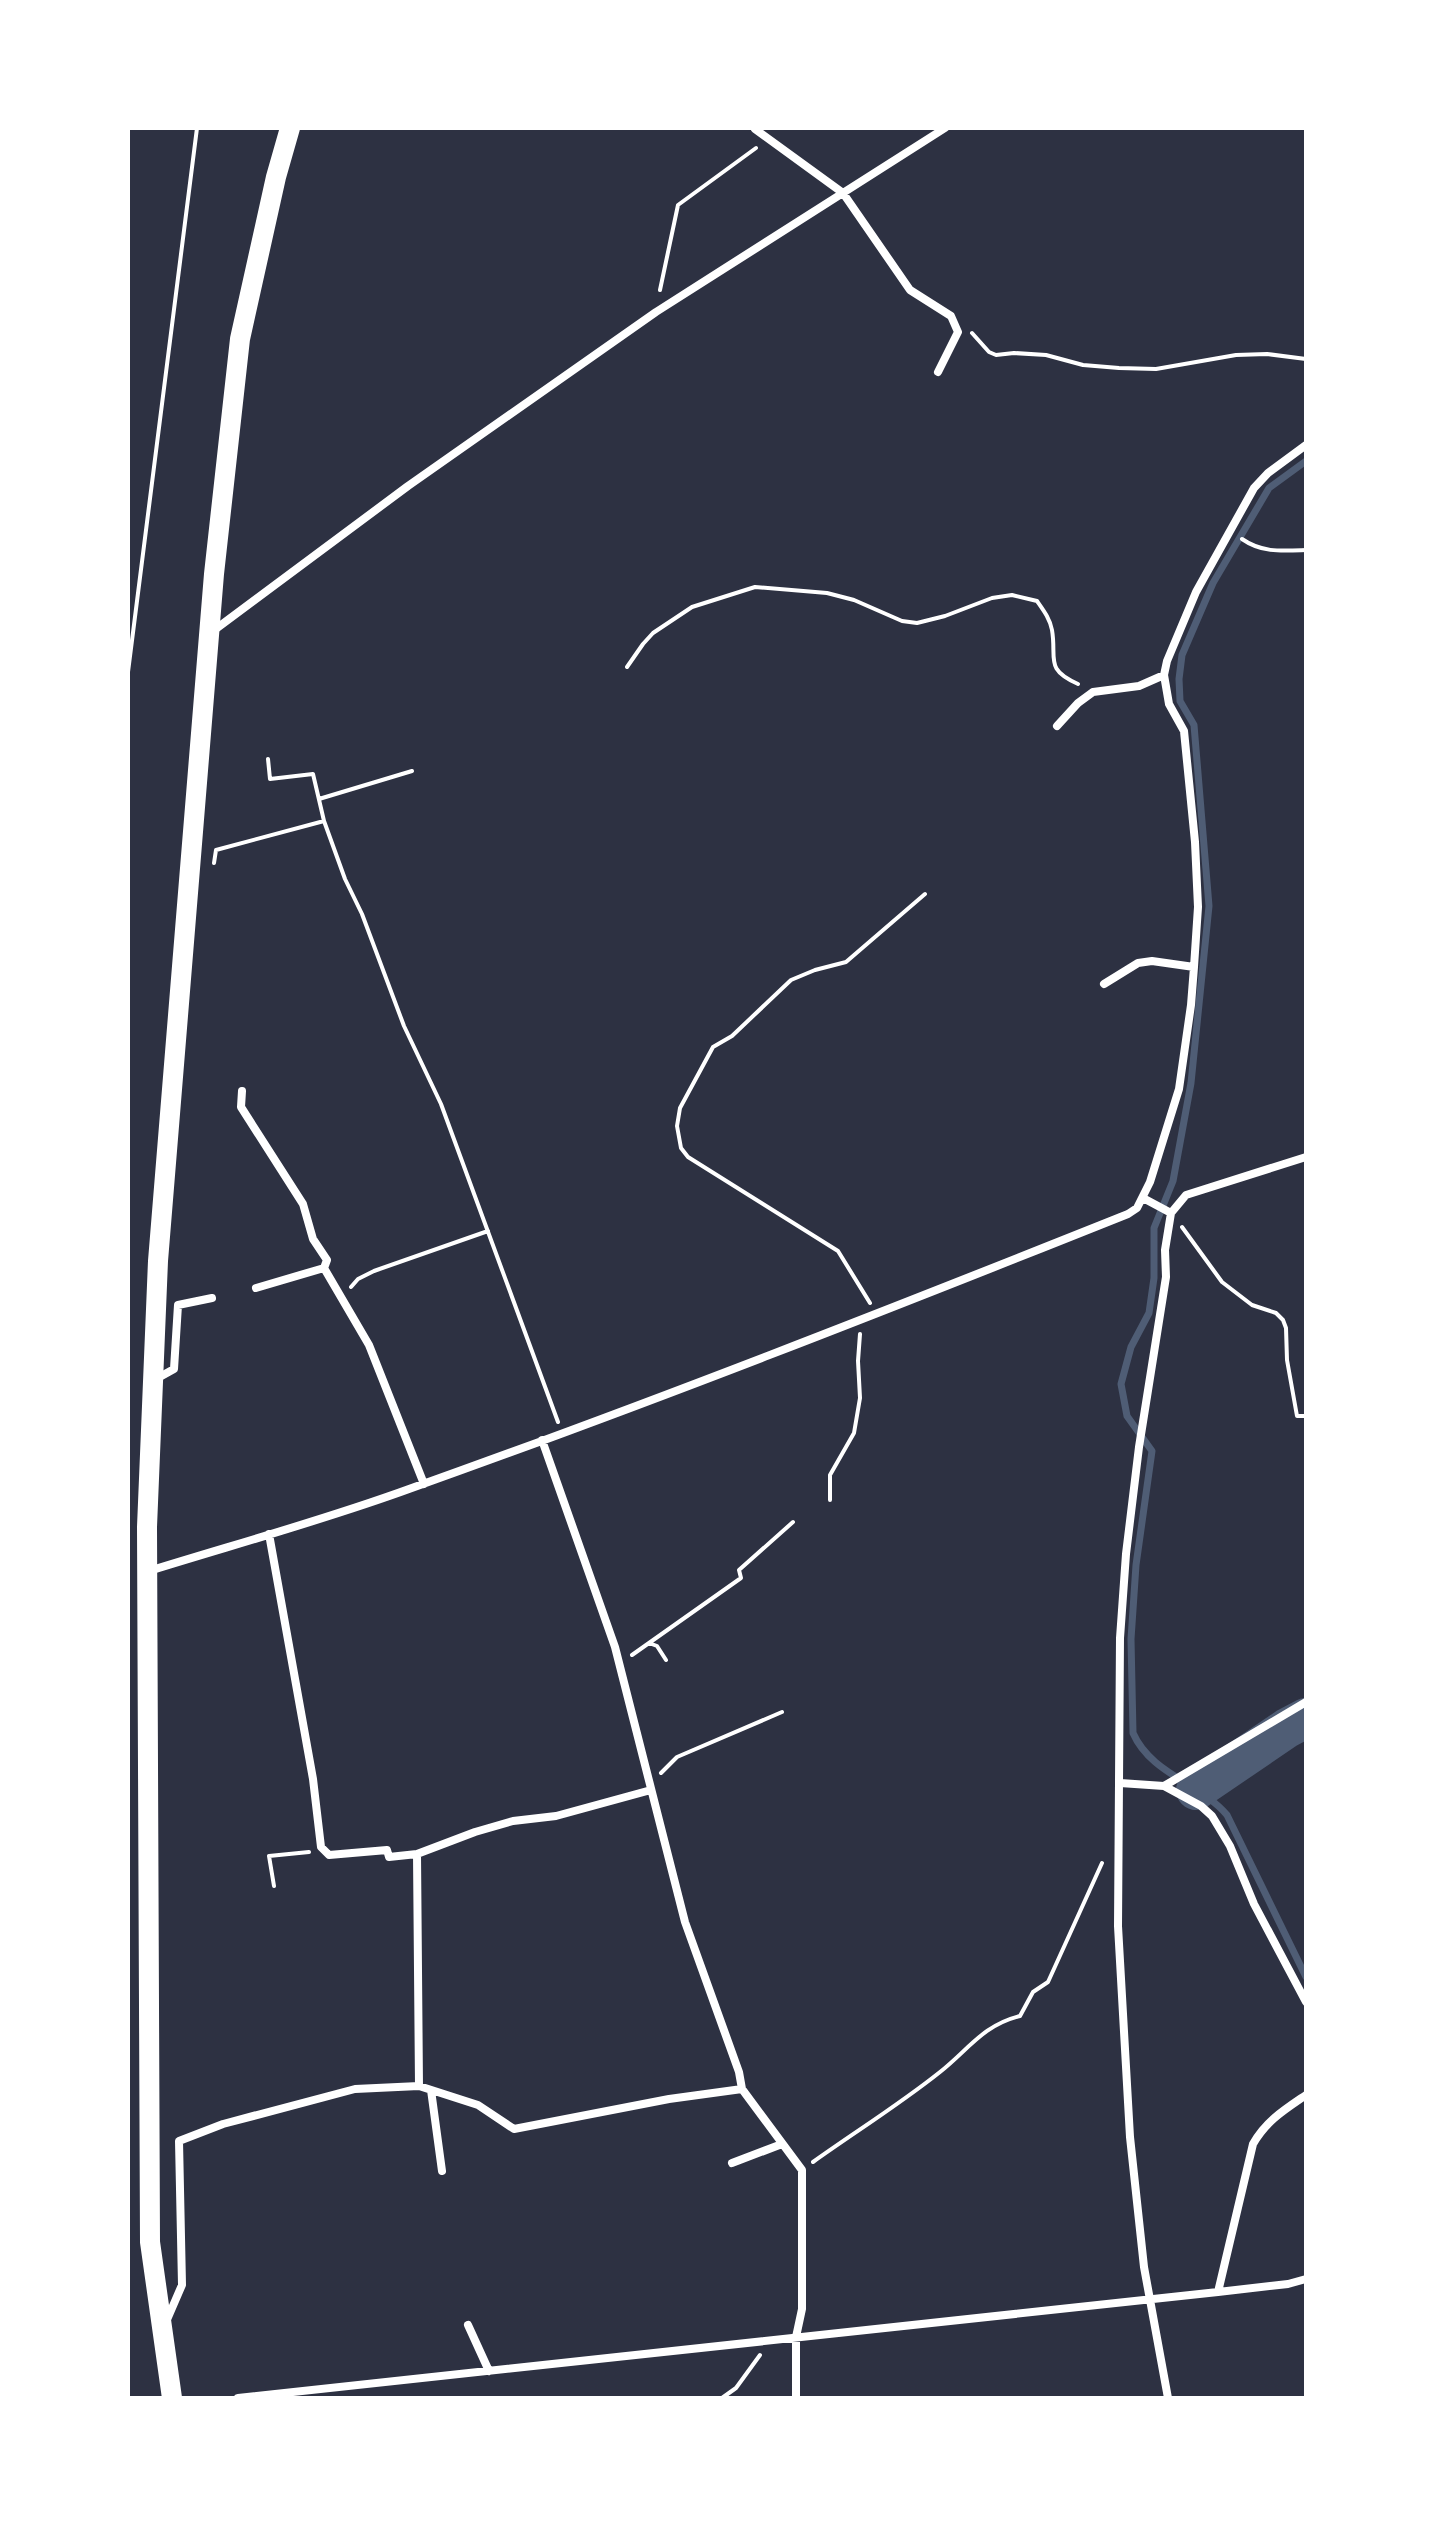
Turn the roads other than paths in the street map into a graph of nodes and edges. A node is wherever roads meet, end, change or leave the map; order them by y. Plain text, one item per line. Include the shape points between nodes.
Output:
1 (290, 128) edge
2 (945, 128) edge
3 (755, 129) edge
4 (843, 193) junction
5 (938, 372) dead end
6 (1306, 445) edge
7 (209, 634) junction
8 (1164, 675) junction
9 (1057, 726) dead end
10 (1194, 967) junction
11 (1104, 984) dead end
12 (242, 1091) dead end
13 (1306, 1157) edge
14 (1144, 1198) junction
15 (1170, 1212) junction
16 (324, 1268) junction
17 (256, 1288) dead end
18 (212, 1298) dead end
19 (153, 1381) junction
20 (542, 1440) junction
21 (424, 1484) junction
22 (269, 1534) junction
23 (148, 1571) junction
24 (1306, 1702) edge
25 (1120, 1783) junction
26 (1164, 1786) junction
27 (651, 1790) junction
28 (417, 1854) junction
29 (1306, 2002) edge
30 (419, 2086) junction
31 (742, 2089) junction
32 (431, 2090) junction
33 (1306, 2095) edge
34 (782, 2144) junction
35 (732, 2163) dead end
36 (442, 2171) dead end
37 (1306, 2279) edge
38 (1218, 2292) junction
39 (1150, 2299) junction
40 (468, 2325) dead end
41 (162, 2330) junction
42 (796, 2337) junction
43 (489, 2371) junction
44 (172, 2398) edge
45 (238, 2398) edge
46 (796, 2398) edge
47 (1168, 2398) edge

1 - 7 highway via 240,339
2 - 4 street
3 - 4 street
4 - 5 street via 910,290 957,325
4 - 7 street via 656,312
6 - 8 street via 1261,480 1196,592
7 - 19 highway
8 - 9 street via 1139,686 1093,692
8 - 10 street via 1169,704 1184,731 1198,907
10 - 11 street via 1138,963
10 - 14 street via 1179,1089
12 - 16 street via 241,1107 303,1204 313,1239 327,1260
13 - 15 street via 1186,1195
14 - 15 street
14 - 20 street via 1128,1214 770,1357
15 - 25 street via 1166,1277 1126,1554
16 - 17 street
16 - 21 street via 369,1345
18 - 19 street via 178,1305 174,1369
19 - 23 highway
20 - 21 street
20 - 27 street via 619,1663
21 - 22 street
22 - 23 street
22 - 28 street via 321,1847 329,1855 387,1850 389,1857
23 - 41 highway via 150,2242
24 - 26 street
25 - 26 street
25 - 39 street via 1118,1926 1130,2137
26 - 29 street via 1201,1806 1222,1829
27 - 28 street via 556,1816 513,1821
27 - 31 street via 685,1922
28 - 30 street
30 - 32 street
30 - 41 street via 355,2089 179,2141 182,2285
31 - 32 street via 514,2129 478,2105
31 - 34 street
32 - 36 street
33 - 38 street via 1273,2117 1253,2144
34 - 35 street
34 - 42 street via 802,2170 802,2309
37 - 38 street
38 - 39 street
39 - 42 street
39 - 47 street
40 - 43 street
41 - 44 highway
42 - 43 street
42 - 46 street
43 - 45 street

